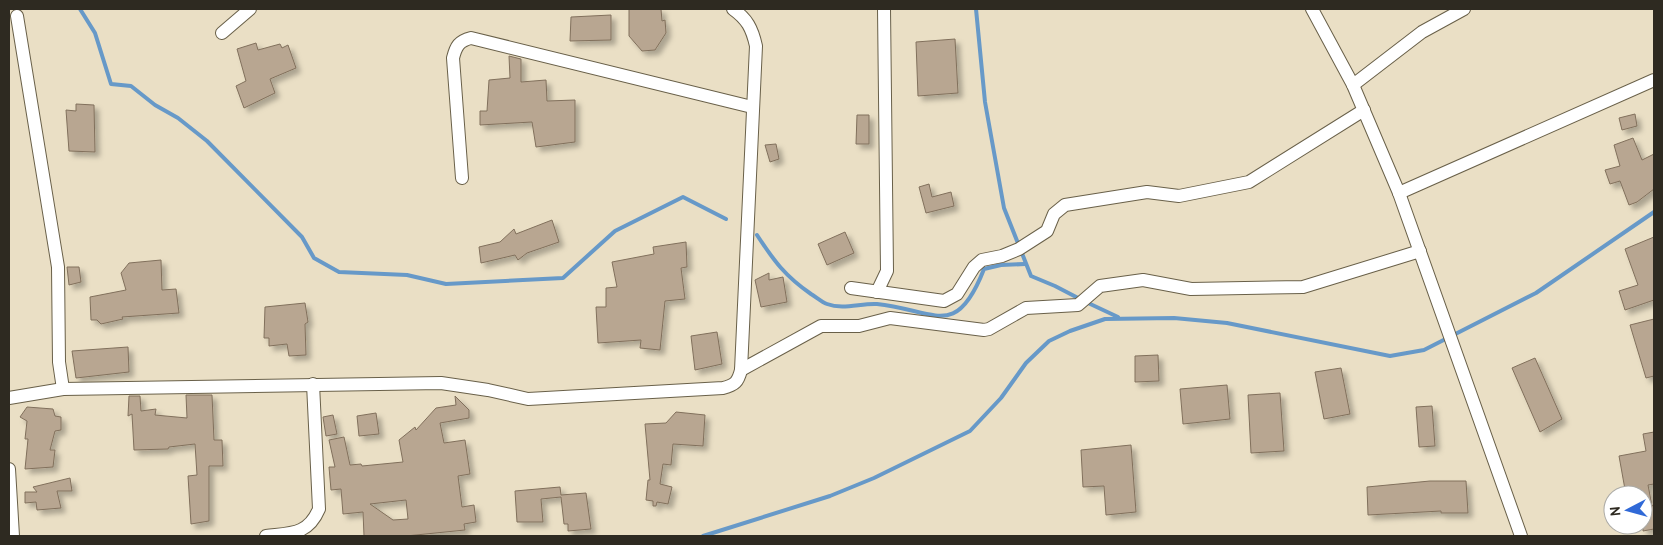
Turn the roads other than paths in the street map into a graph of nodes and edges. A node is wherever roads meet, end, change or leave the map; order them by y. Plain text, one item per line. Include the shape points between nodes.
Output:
1 (250, 9) edge
2 (733, 9) edge
3 (884, 9) edge
4 (1312, 9) edge
5 (1464, 9) edge
6 (18, 16) dead end
7 (222, 33) dead end
8 (1654, 80) edge
9 (1352, 85) junction
10 (752, 107) junction
11 (1364, 110) junction
12 (462, 178) dead end
13 (1399, 193) junction
14 (1420, 251) junction
15 (851, 288) dead end
16 (877, 292) junction
17 (741, 370) junction
18 (313, 384) junction
19 (62, 389) junction
20 (9, 398) edge
21 (9, 469) edge
22 (13, 536) edge
23 (266, 536) edge
24 (1521, 536) edge

1 - 7 street
2 - 10 street via 746,19 756,46
3 - 16 street via 887,270
4 - 9 street
5 - 9 street via 1422,32
6 - 19 street via 58,267
8 - 13 street
9 - 11 street
10 - 12 street via 471,38 462,41 453,58
10 - 17 street
11 - 13 street
11 - 16 street via 1248,182 1179,196 1147,192 1065,204 1054,214 1047,231 1002,256 982,260 957,294 944,301
13 - 14 street
14 - 17 street via 1302,288 1191,289 1148,280 1100,286 1078,305 1026,308 984,330 890,318 859,326 820,326
14 - 24 street
15 - 16 street
17 - 18 street via 733,386 723,388 528,400 440,383
18 - 19 street
18 - 23 street via 319,509 314,522 301,531
19 - 20 street
21 - 22 street

